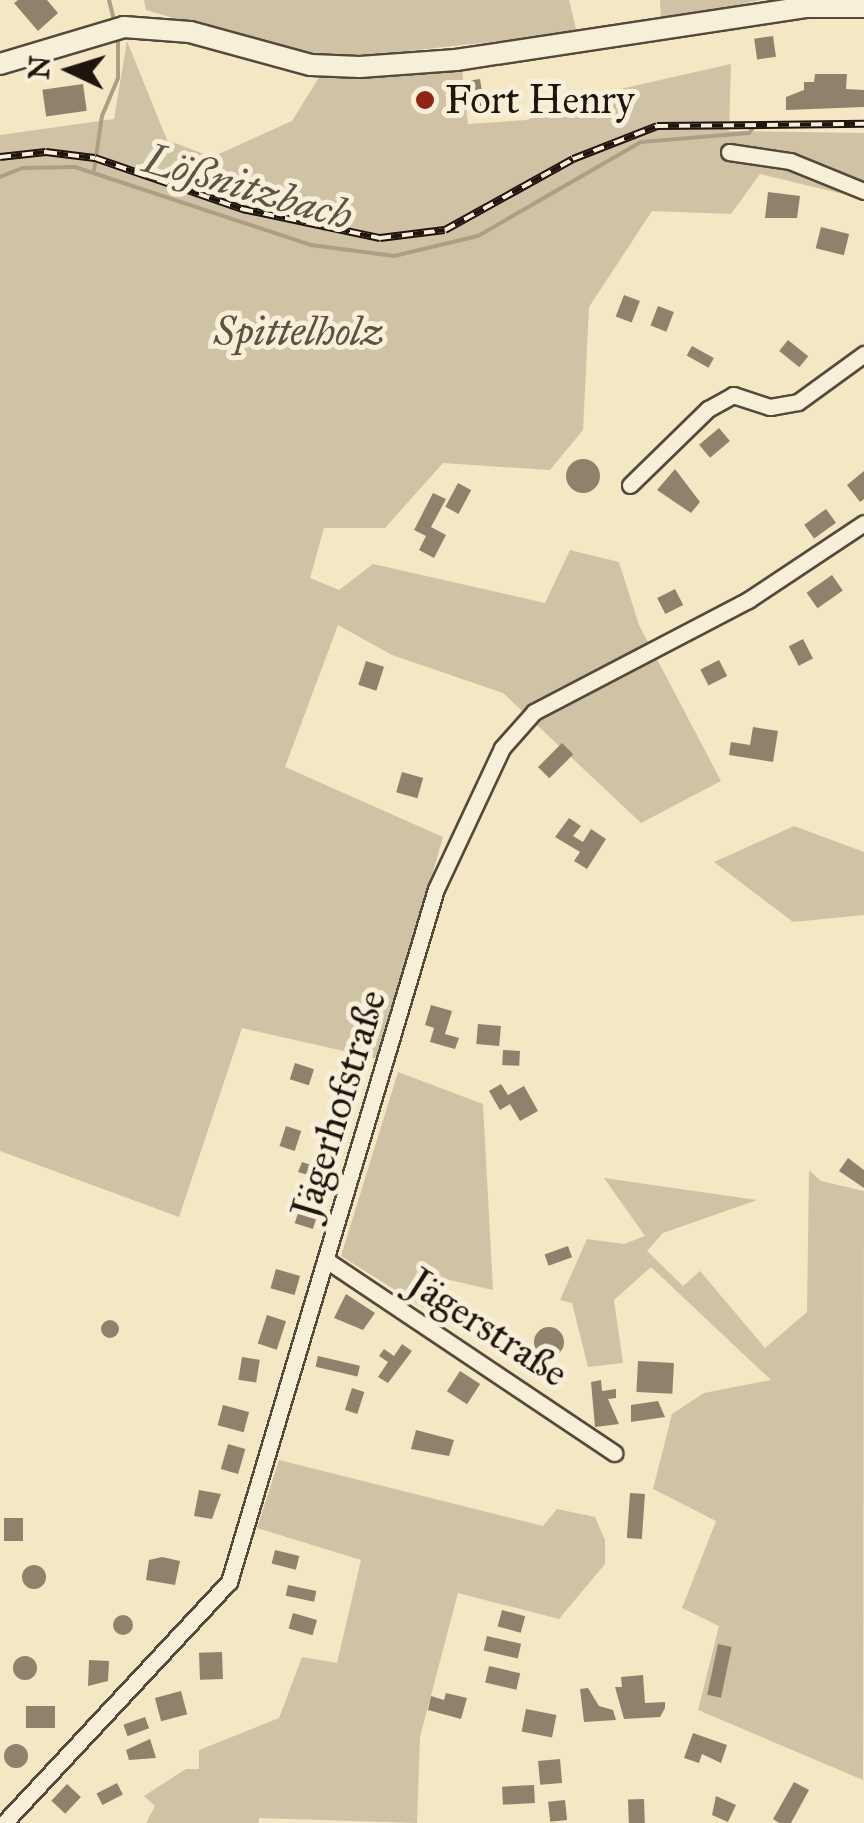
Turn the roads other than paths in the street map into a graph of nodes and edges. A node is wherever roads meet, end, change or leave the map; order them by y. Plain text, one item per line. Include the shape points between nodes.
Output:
1 (864, 7) edge
2 (0, 64) edge
3 (729, 152) dead end
4 (864, 191) edge
5 (864, 354) edge
6 (630, 486) dead end
7 (864, 523) edge
8 (326, 1260) junction
9 (614, 1452) dead end
10 (4, 1823) edge

1 - 2 street via 807,7 456,60 360,67 310,66 190,32 116,28
3 - 4 street via 790,161
5 - 6 street via 798,402 770,407 733,395 708,409
7 - 8 street, Jägerhofstraße via 748,600 534,712 502,748 436,889
8 - 9 street, Jägerstraße
8 - 10 street, Jägerhofstraße via 228,1582

